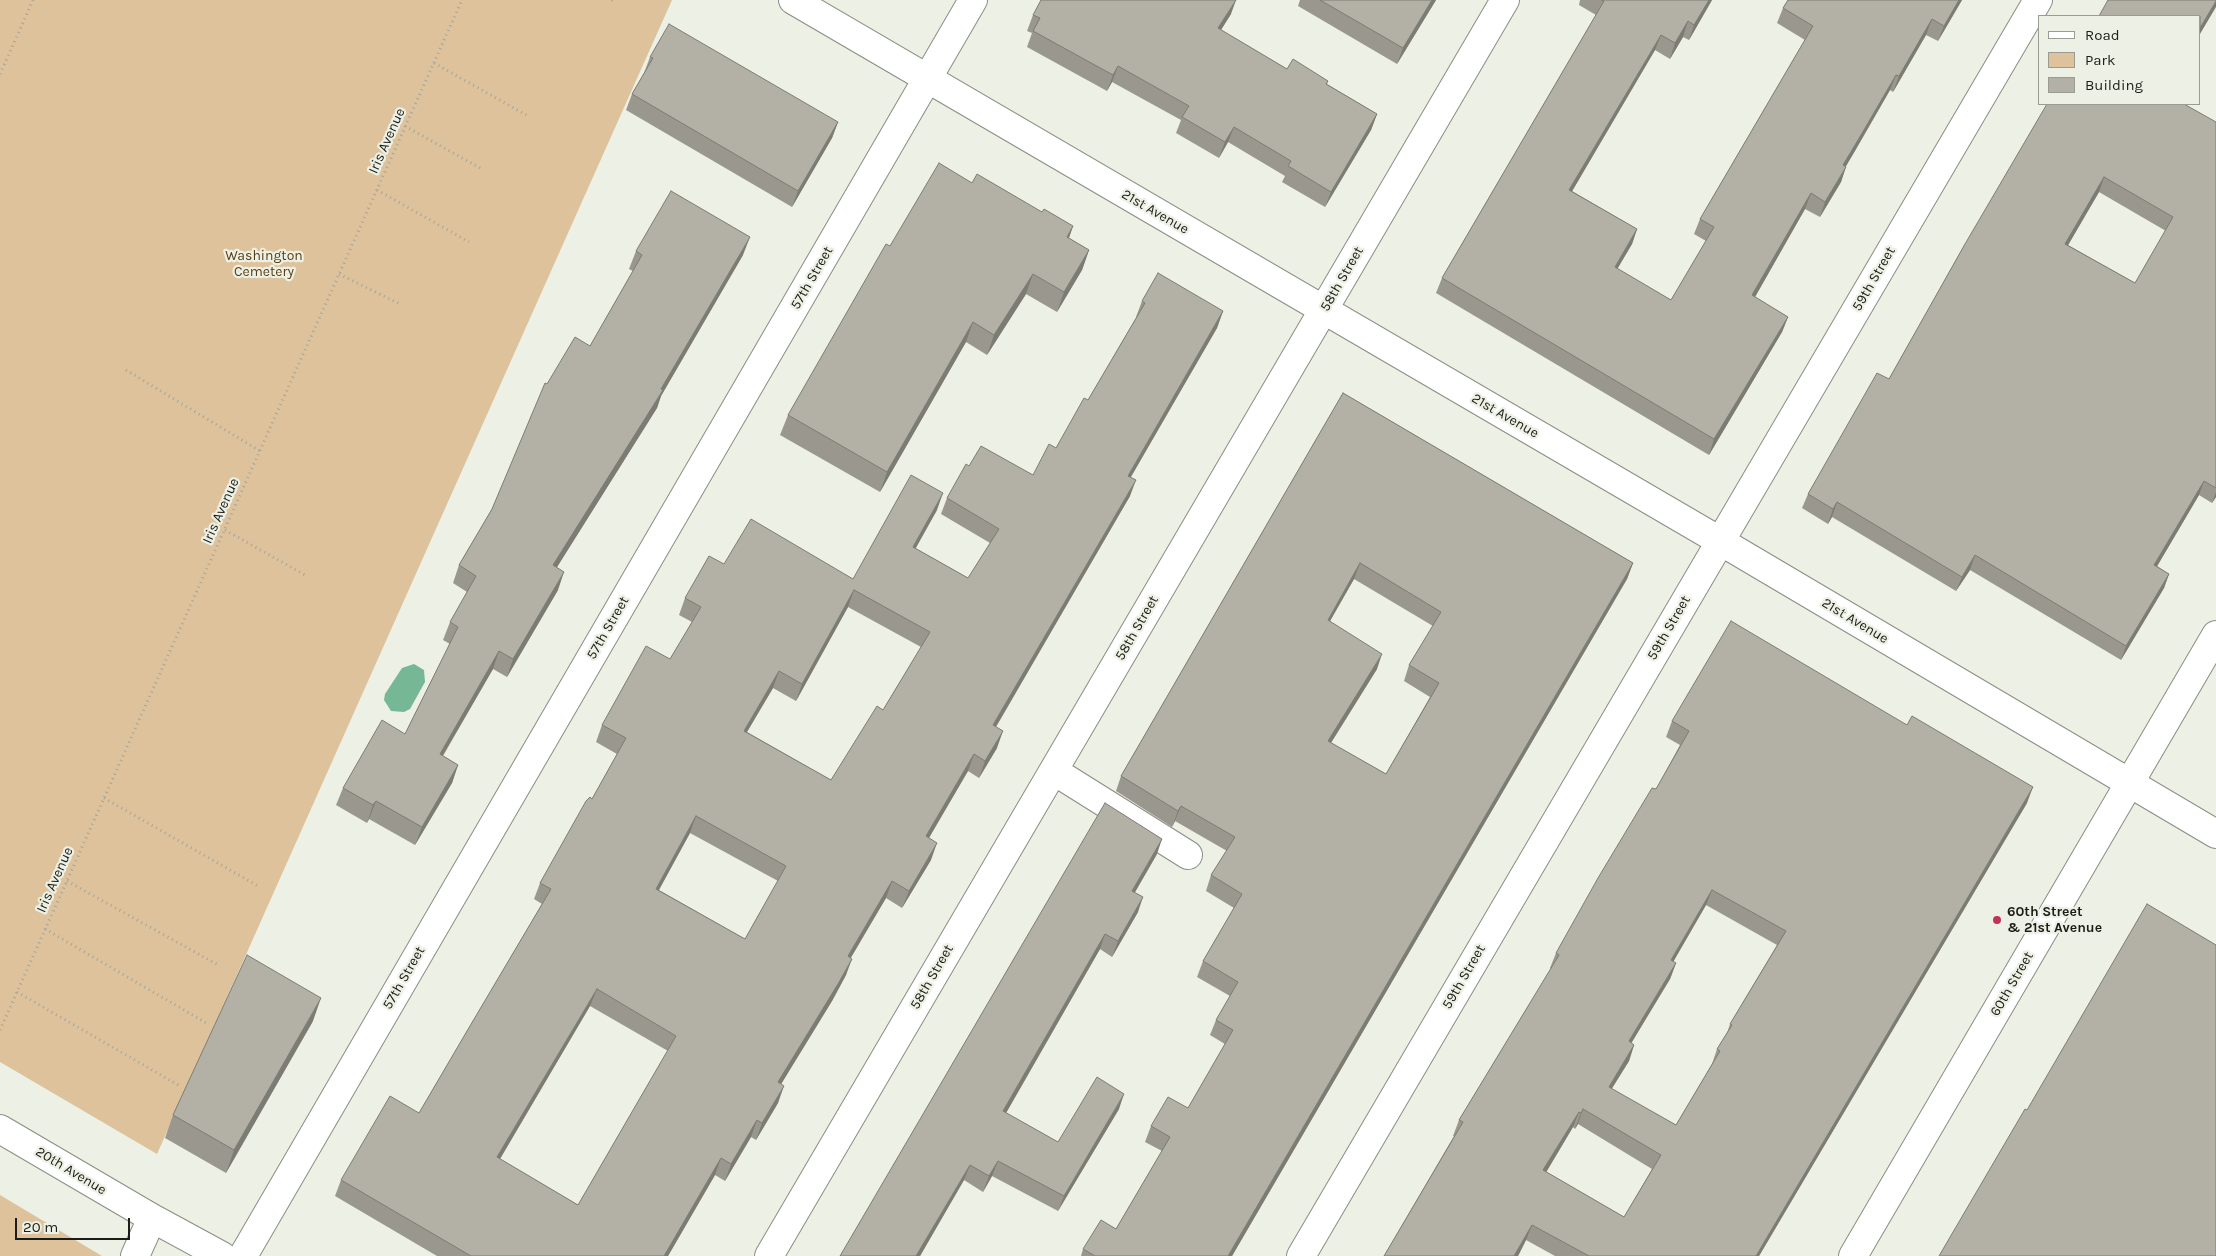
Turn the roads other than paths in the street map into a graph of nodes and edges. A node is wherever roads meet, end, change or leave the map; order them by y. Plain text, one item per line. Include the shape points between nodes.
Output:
1 (793, 0) edge
2 (973, 0) edge
3 (1506, 0) edge
4 (2038, 0) edge
5 (928, 78) junction
6 (1323, 311) junction
7 (1720, 541) junction
8 (2216, 636) edge
9 (1054, 771) junction
10 (2129, 783) junction
11 (2216, 834) edge
12 (1188, 855) dead end
13 (0, 1128) edge
14 (152, 1218) junction
15 (134, 1256) edge
16 (222, 1256) edge
17 (243, 1256) edge
18 (769, 1256) edge
19 (1301, 1256) edge
20 (1853, 1256) edge

1 - 5 street, 21st Avenue
2 - 5 street, 57th Street
3 - 6 street, 58th Street
4 - 7 street, 59th Street
5 - 6 street, 21st Avenue
5 - 17 street, 57th Street
6 - 7 street, 21st Avenue
6 - 9 street, 58th Street
7 - 10 street, 21st Avenue
7 - 19 street, 59th Street
8 - 10 street, 60th Street
9 - 12 street
9 - 18 street, 58th Street
10 - 11 street, 21st Avenue
10 - 20 street, 60th Street
13 - 14 street, 20th Avenue
14 - 15 street
14 - 16 street, 20th Avenue

